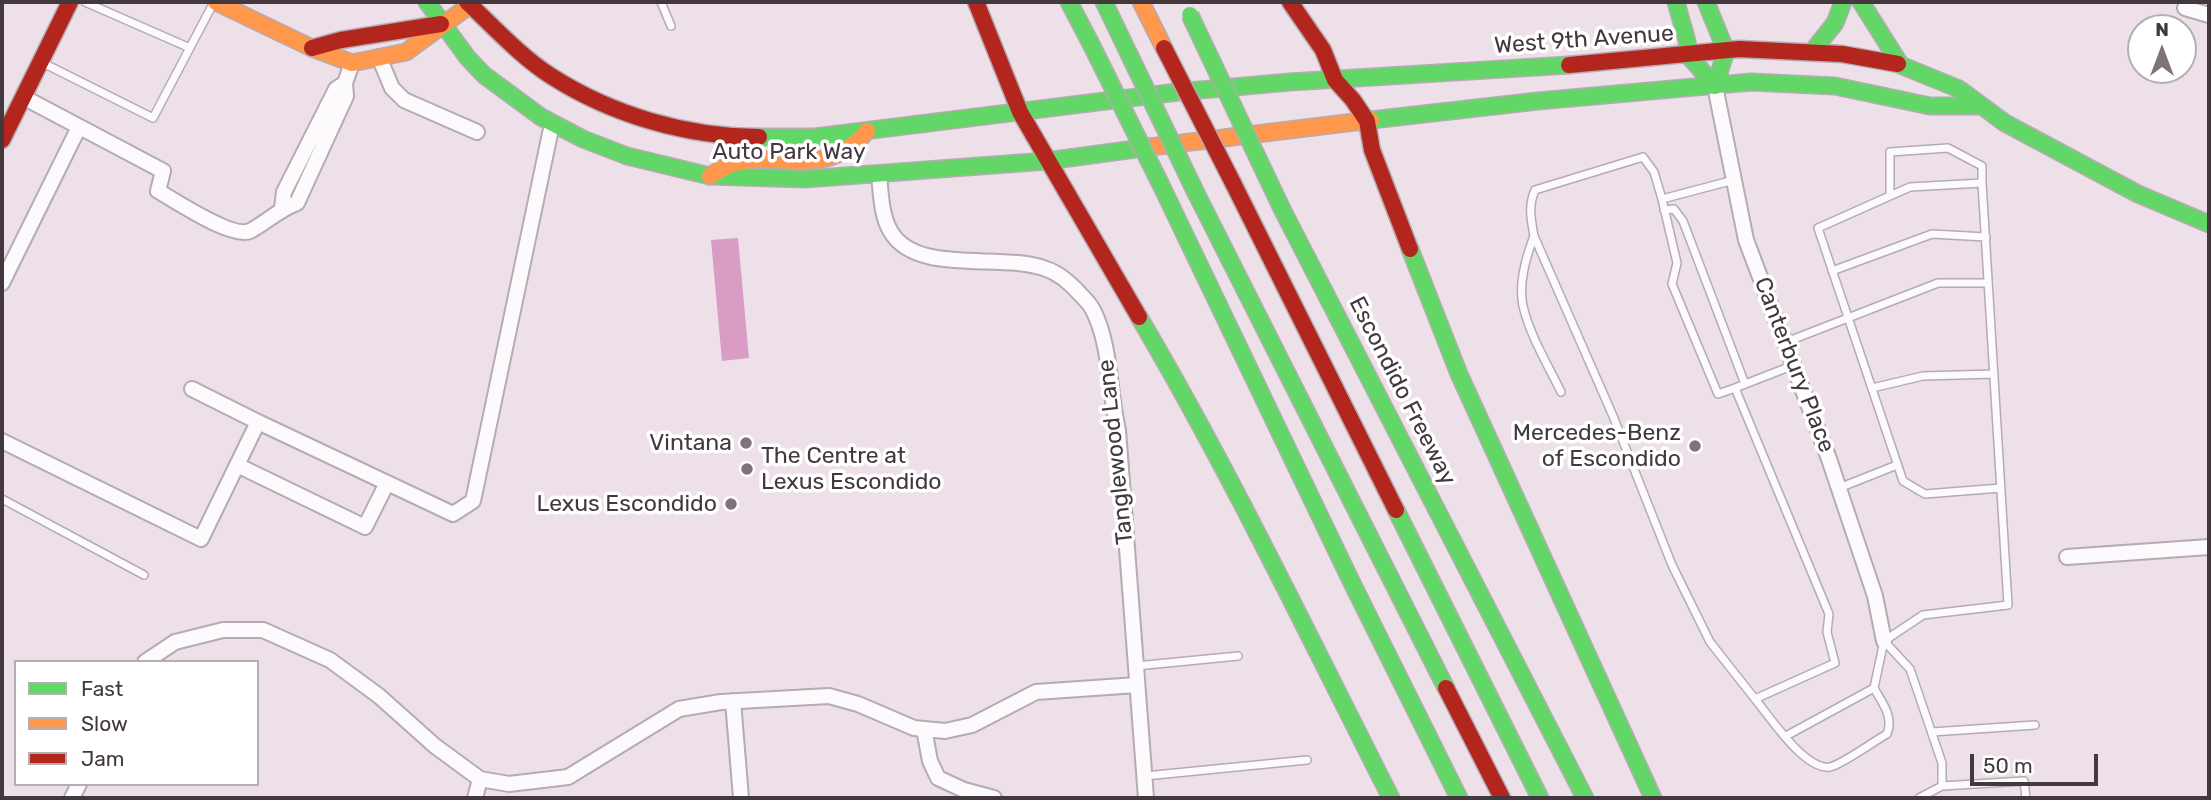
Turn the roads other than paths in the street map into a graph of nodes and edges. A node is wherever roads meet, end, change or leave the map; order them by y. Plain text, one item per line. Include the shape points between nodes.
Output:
1 (70, 2) edge
2 (85, 2) edge
3 (215, 2) edge
4 (427, 2) edge
5 (661, 2) edge
6 (976, 2) edge
7 (1069, 2) edge
8 (1104, 2) edge
9 (1140, 2) edge
10 (1290, 2) edge
11 (1676, 2) edge
12 (1706, 2) edge
13 (1843, 2) edge
14 (1861, 2) edge
15 (468, 4) edge
16 (1187, 8) edge
17 (2185, 8) dead end
18 (2209, 15) edge
19 (443, 24) junction
20 (671, 26) dead end
21 (190, 48) junction
22 (312, 48) junction
23 (1726, 51) junction
24 (1812, 52) junction
25 (1688, 55) junction
26 (379, 57) junction
27 (40, 61) junction
28 (352, 63) junction
29 (1900, 64) junction
30 (1335, 80) junction
31 (1715, 86) junction
32 (1178, 92) joint
33 (23, 97) junction
34 (1982, 106) junction
35 (1020, 111) junction
36 (1367, 121) junction
37 (552, 124) junction
38 (79, 127) junction
39 (867, 131) junction
40 (477, 132) dead end
41 (2, 140) edge
42 (1047, 161) junction
43 (879, 175) junction
44 (710, 176) junction
45 (1735, 180) junction
46 (1982, 183) junction
47 (1890, 195) junction
48 (1662, 199) junction
49 (1664, 210) junction
50 (2209, 224) edge
51 (1534, 236) junction
52 (1986, 237) junction
53 (1832, 271) junction
54 (2, 283) edge
55 (1988, 283) junction
56 (1848, 318) junction
57 (1786, 342) junction
58 (1795, 365) junction
59 (1994, 374) junction
60 (1745, 384) junction
61 (1735, 388) junction
62 (1872, 388) junction
63 (192, 389) dead end
64 (1561, 392) dead end
65 (258, 422) junction
66 (2, 441) edge
67 (237, 465) junction
68 (1897, 465) junction
69 (387, 483) junction
70 (1839, 488) junction
71 (2001, 488) junction
72 (2, 499) edge
73 (2209, 547) edge
74 (2067, 557) dead end
75 (144, 575) dead end
76 (1884, 641) junction
77 (1238, 656) dead end
78 (148, 660) edge
79 (1136, 666) junction
80 (1137, 685) junction
81 (1874, 688) junction
82 (1755, 699) junction
83 (733, 701) junction
84 (2035, 725) dead end
85 (924, 729) junction
86 (1932, 732) junction
87 (1786, 736) junction
88 (1307, 760) dead end
89 (1144, 776) junction
90 (480, 779) junction
91 (1942, 786) junction
92 (475, 798) edge
93 (741, 798) edge
94 (994, 798) edge
95 (1146, 798) edge
96 (1391, 798) edge
97 (1459, 798) edge
98 (1502, 798) edge
99 (1541, 798) edge
100 (1585, 798) edge
101 (1653, 798) edge
102 (1919, 798) edge
103 (2026, 798) edge

1 - 27 main road
2 - 21 lane
3 - 21 lane
3 - 22 main road
4 - 19 main road, Auto Park Way
5 - 20 lane
6 - 35 main road
7 - 97 main road, bridge
8 - 98 main road, bridge
9 - 99 main road, bridge
10 - 30 main road via 1323,50
11 - 25 main road
12 - 23 main road
13 - 24 main road via 1835,23
14 - 29 main road
15 - 19 main road
15 - 39 main road, Auto Park Way via 550,75 605,106 703,133 815,137
16 - 100 main road, Escondido Freeway, bridge via 1282,209
17 - 18 street
19 - 22 main road
19 - 26 main road via 406,51
19 - 37 main road, Auto Park Way via 484,75
21 - 27 lane via 153,118
22 - 28 main road
23 - 24 main road, West 9th Avenue
23 - 25 main road, West 9th Avenue
23 - 31 main road
24 - 29 main road, West 9th Avenue
25 - 30 main road, West 9th Avenue
25 - 31 main road
26 - 28 main road
26 - 40 street via 392,88 404,100
27 - 33 main road
28 - 38 street via 284,192 282,208 249,232 226,229 158,191 163,171
29 - 34 main road, West 9th Avenue via 1959,89
30 - 32 main road, West 9th Avenue
30 - 36 main road
31 - 34 main road via 1760,82 1835,86 1930,106
31 - 36 main road
31 - 45 street, Canterbury Place
32 - 35 main road, Auto Park Way
33 - 38 street
33 - 41 main road
34 - 50 main road, West 9th Avenue via 2005,123 2138,194
35 - 39 main road, Auto Park Way
35 - 42 main road
36 - 42 main road, Auto Park Way
36 - 101 main road via 1372,150 1459,374
37 - 44 main road, Auto Park Way via 627,156
37 - 69 street via 473,501 453,514
38 - 54 street
39 - 44 main road via 849,152 835,157 748,159
42 - 43 main road, Auto Park Way
42 - 96 main road via 1170,369
43 - 44 main road, Auto Park Way via 806,180
43 - 79 street, Tanglewood Lane via 891,232 904,246 923,256 1046,268 1071,284 1093,308 1104,338 1118,430
45 - 48 lane
45 - 57 street, Canterbury Place via 1746,240
46 - 47 lane via 1910,187
46 - 47 lane via 1982,166 1948,148 1890,152
46 - 52 lane
47 - 53 lane via 1818,228
48 - 49 lane
48 - 51 lane via 1654,172 1643,157 1535,190 1530,213
49 - 60 lane via 1674,209 1683,221
49 - 61 lane via 1677,263 1672,284 1718,394
51 - 64 lane via 1523,272 1523,305
51 - 82 lane via 1672,565 1710,642
52 - 53 lane via 1932,234
52 - 55 lane
53 - 56 lane
55 - 56 lane via 1938,283
55 - 59 lane
56 - 57 lane
56 - 62 lane
57 - 58 street, Canterbury Place
58 - 60 lane
58 - 70 street, Canterbury Place
59 - 62 lane via 1923,376
59 - 71 lane
60 - 61 lane
61 - 82 lane via 1829,614 1827,632 1835,663
62 - 68 lane
63 - 65 street
65 - 67 street
65 - 69 street
66 - 67 street via 201,539
67 - 69 street via 365,527
68 - 70 lane
68 - 71 lane via 1902,481 1925,494
70 - 76 street, Canterbury Place via 1875,596
71 - 76 lane via 2008,605 1923,615
72 - 75 lane
73 - 74 street
76 - 81 lane
76 - 86 lane via 1910,669
77 - 79 lane
78 - 90 street via 175,642 223,630 263,630 330,660
79 - 80 street, Tanglewood Lane
80 - 85 street via 1036,692 972,725 946,731
80 - 89 street, Tanglewood Lane
81 - 87 lane
81 - 87 lane via 1889,715 1887,734 1832,766 1820,767 1806,760
82 - 87 lane
83 - 85 street via 829,696
83 - 90 street via 679,709 568,776 509,785
83 - 93 street
84 - 86 lane
85 - 94 street via 938,778
86 - 91 lane via 1942,763
88 - 89 lane
89 - 95 street, Tanglewood Lane
90 - 92 street
91 - 102 lane
91 - 103 lane via 2024,781

